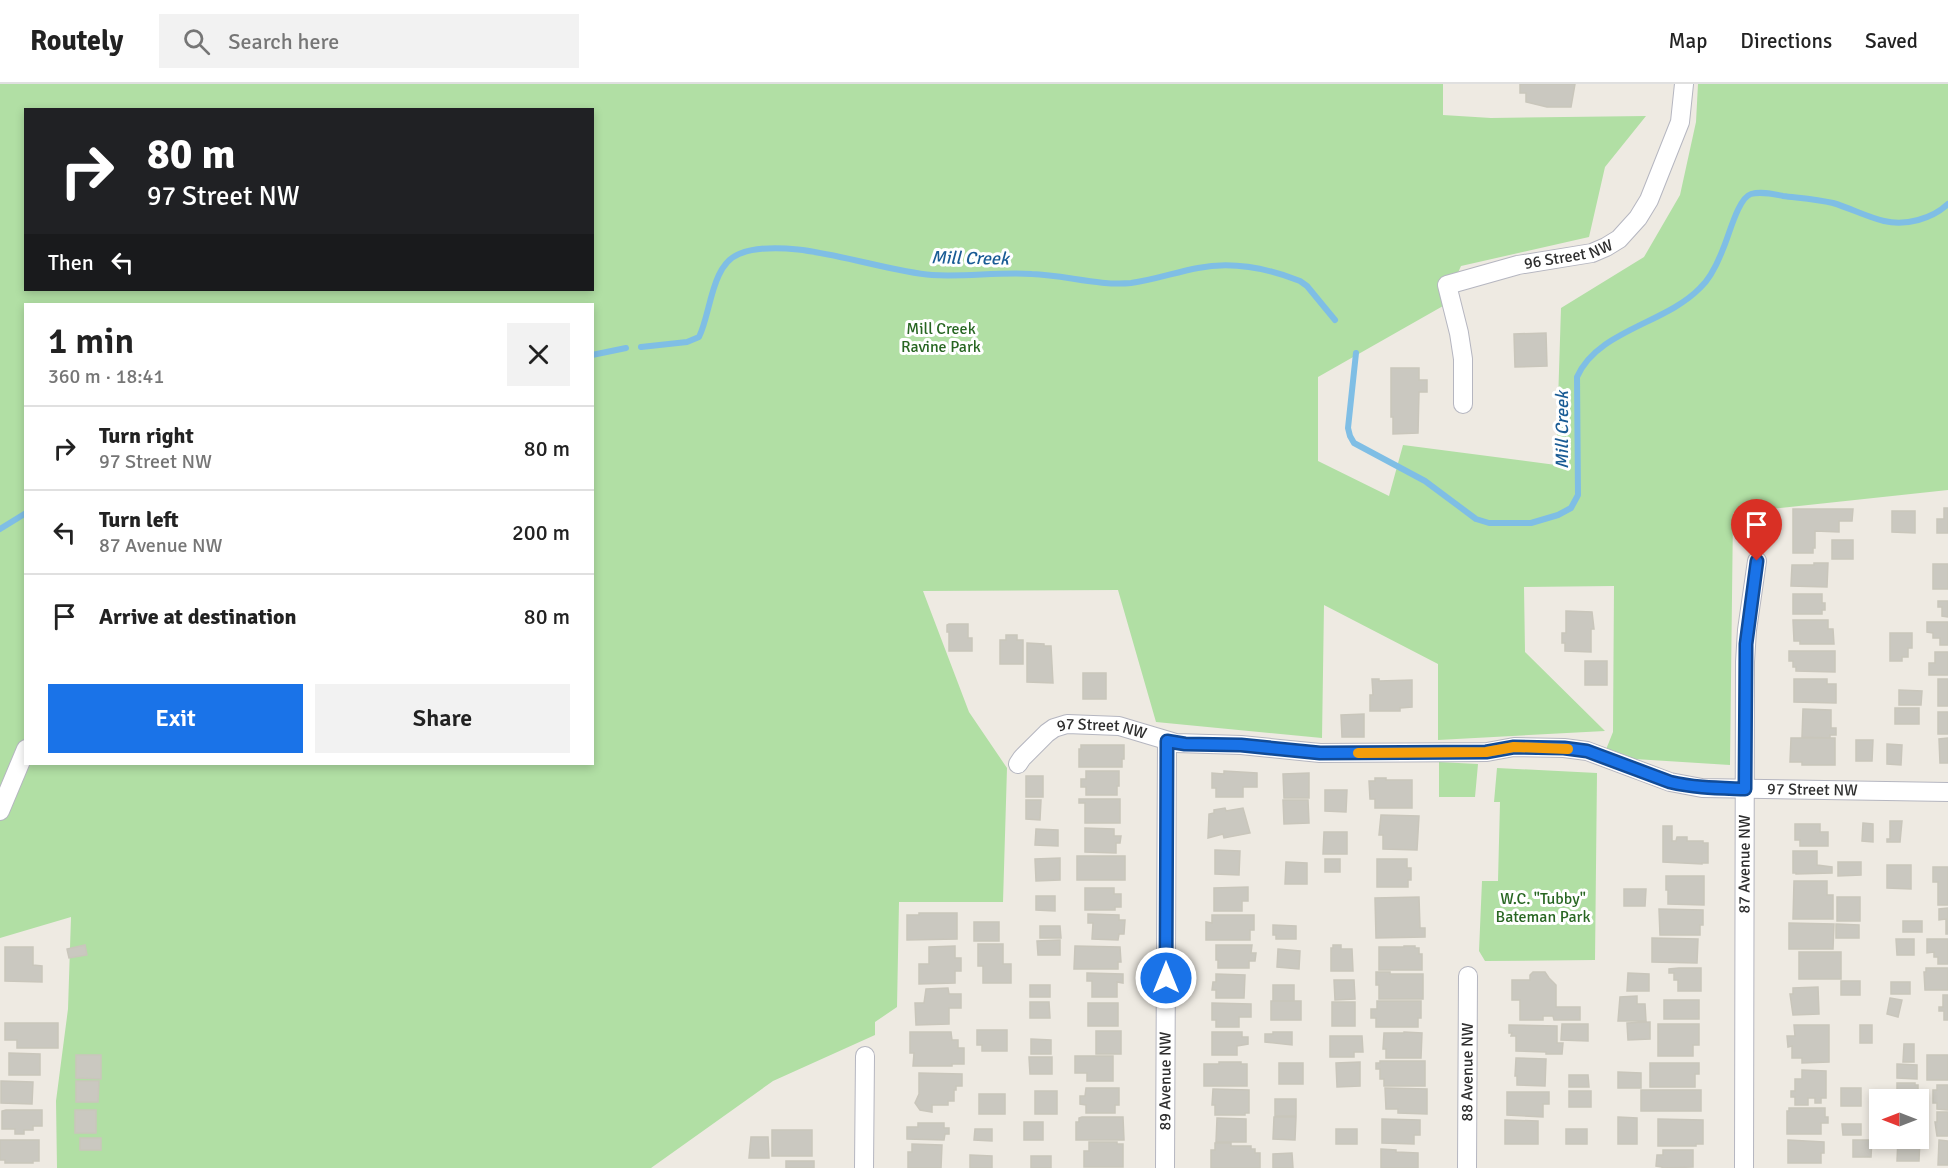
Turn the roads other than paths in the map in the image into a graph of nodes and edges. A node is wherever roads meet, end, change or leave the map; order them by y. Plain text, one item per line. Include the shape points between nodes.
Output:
1 (1684, 84) edge
2 (1463, 404) dead end
3 (1757, 561) dead end
4 (1167, 741) junction
5 (24, 754) edge
6 (1018, 764) dead end
7 (1745, 789) junction
8 (1948, 792) edge
9 (0, 811) edge
10 (1468, 976) dead end
11 (865, 1056) dead end
12 (864, 1168) edge
13 (1165, 1168) edge
14 (1467, 1168) edge
15 (1743, 1168) edge

1 - 2 street, 96 Street NW via 1680,122 1649,200 1619,239 1592,253 1518,265 1447,285 1463,359
3 - 7 street, 87 Avenue NW via 1746,644
4 - 6 street, 97 Street NW via 1112,725 1067,724 1047,733
4 - 7 street, 97 Street NW via 1320,753 1564,748 1587,751 1670,782 1702,788
4 - 13 street, 89 Avenue NW
5 - 9 street
7 - 8 street, 97 Street NW
7 - 15 street, 87 Avenue NW
10 - 14 street, 88 Avenue NW
11 - 12 street

